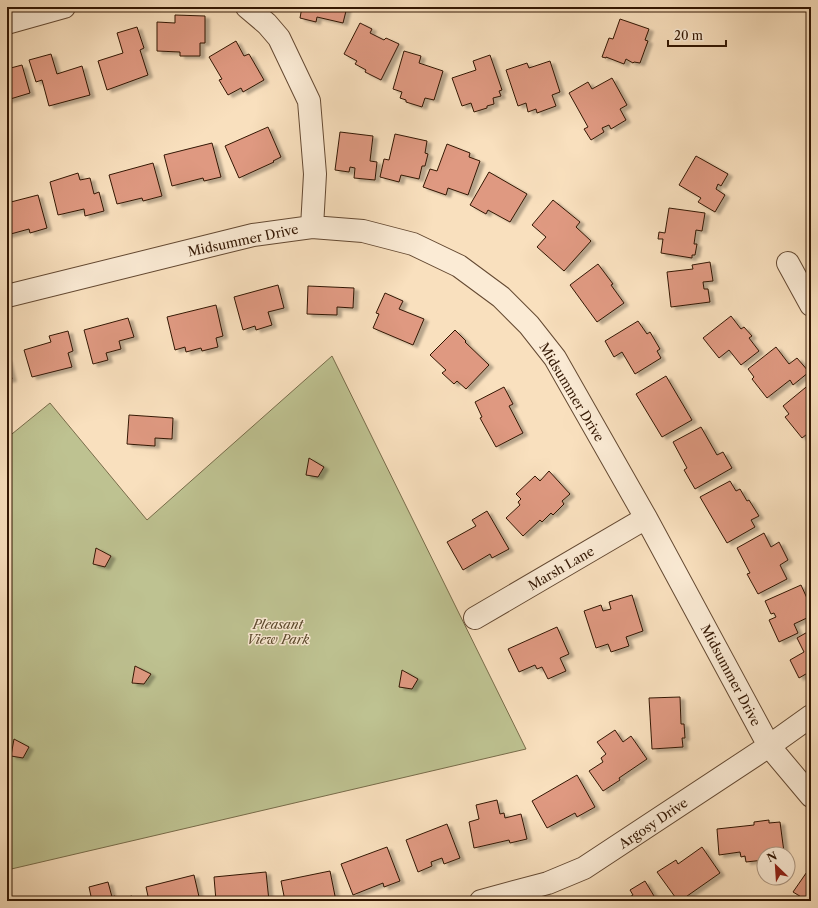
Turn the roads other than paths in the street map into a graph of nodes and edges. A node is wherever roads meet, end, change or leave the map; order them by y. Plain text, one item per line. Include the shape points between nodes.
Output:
1 (64, 7) edge
2 (247, 7) edge
3 (7, 23) edge
4 (312, 227) junction
5 (788, 263) dead end
6 (7, 296) edge
7 (811, 305) edge
8 (646, 518) junction
9 (475, 618) dead end
10 (811, 716) edge
11 (769, 746) junction
12 (811, 796) edge
13 (481, 901) edge

1 - 3 street
2 - 4 street via 279,38 308,101 315,174
4 - 6 street, Midsummer Drive via 253,236
4 - 8 street, Midsummer Drive via 363,231 413,244 459,266 501,297 529,325 555,358
5 - 7 street
8 - 9 street, Marsh Lane
8 - 11 street, Midsummer Drive
10 - 11 street, Argosy Drive
11 - 12 street, Midsummer Drive
11 - 13 street, Argosy Drive via 584,868 548,883

